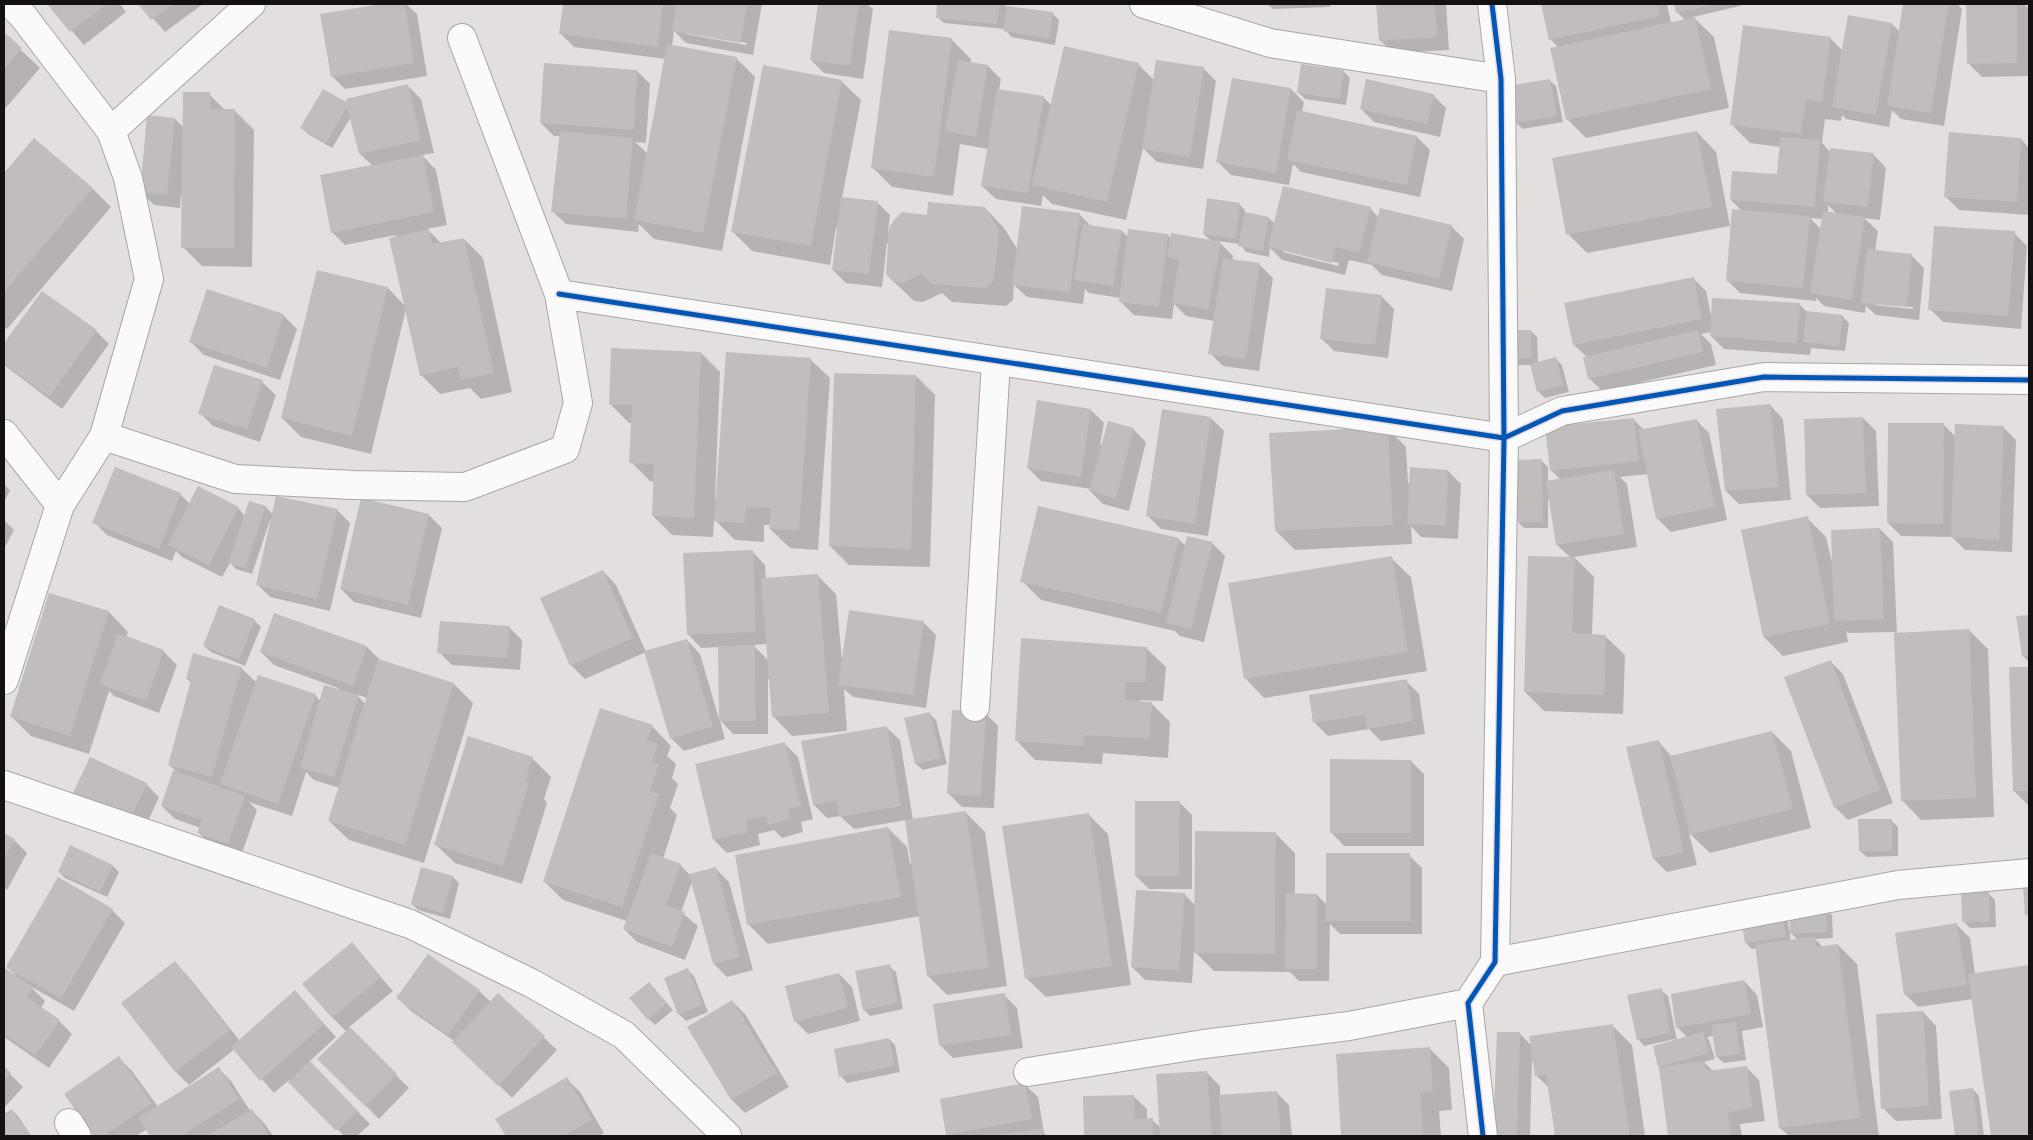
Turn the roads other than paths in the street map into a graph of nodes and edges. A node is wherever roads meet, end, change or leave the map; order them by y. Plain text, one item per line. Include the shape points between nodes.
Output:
1 (11, 4) edge
2 (251, 4) edge
3 (1144, 4) edge
4 (1492, 4) edge
5 (462, 38) dead end
6 (1501, 79) junction
7 (111, 131) junction
8 (559, 294) junction
9 (996, 362) junction
10 (2029, 380) edge
11 (4, 434) edge
12 (104, 436) junction
13 (1504, 438) junction
14 (60, 505) junction
15 (4, 680) edge
16 (975, 707) dead end
17 (4, 785) edge
18 (2029, 873) edge
19 (1495, 962) junction
20 (1468, 1003) junction
21 (1028, 1072) dead end
22 (727, 1136) edge
23 (1483, 1136) edge

1 - 7 street
2 - 7 street
3 - 6 street via 1270,43
4 - 6 street
5 - 8 street
6 - 13 street
7 - 12 street via 128,178 149,279
8 - 9 street
8 - 12 street via 578,403 565,449 465,487 235,479
9 - 13 street
9 - 16 street
10 - 13 street via 1764,377 1562,411
11 - 14 street
12 - 14 street
13 - 19 street
14 - 15 street
17 - 22 street via 410,924 531,983 624,1035
18 - 19 street via 1898,885
19 - 20 street
20 - 21 street via 1349,1026 1204,1044
20 - 23 street

